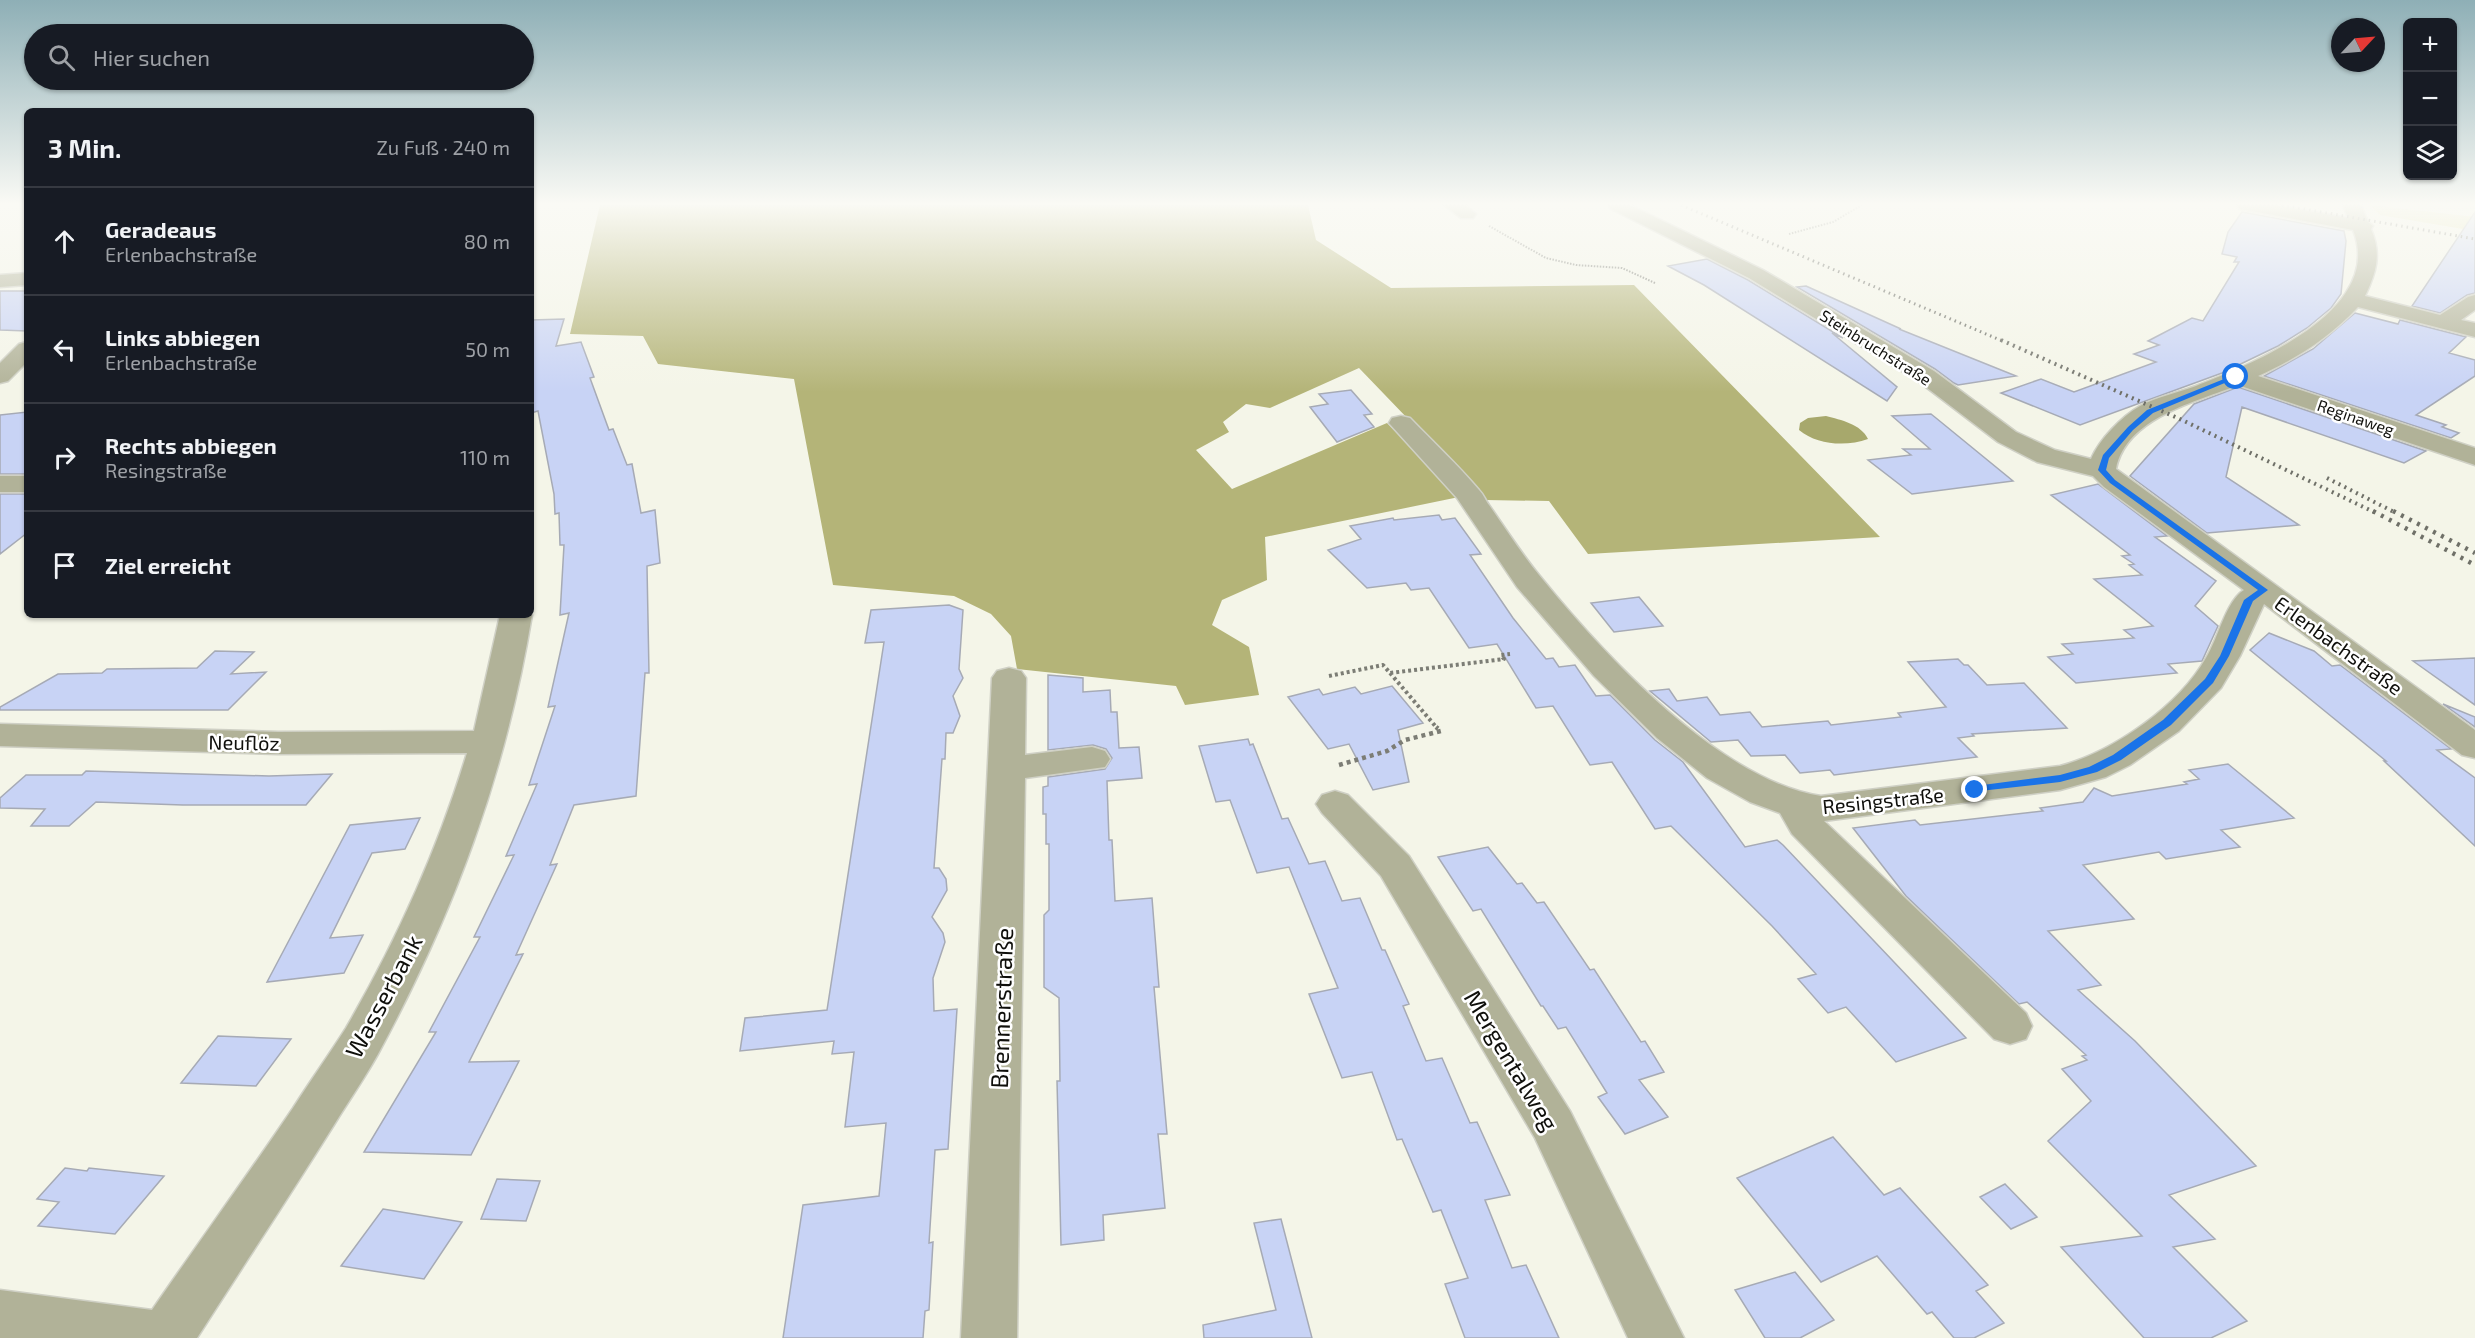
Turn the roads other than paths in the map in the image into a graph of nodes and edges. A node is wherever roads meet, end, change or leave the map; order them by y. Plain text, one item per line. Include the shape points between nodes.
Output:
1 (1743, 267) edge
2 (2367, 267) edge
3 (24, 279) edge
4 (0, 281) edge
5 (2354, 300) junction
6 (2475, 302) edge
7 (2444, 322) junction
8 (2475, 330) edge
9 (0, 343) edge
10 (24, 344) edge
11 (24, 352) edge
12 (0, 376) edge
13 (2236, 377) junction
14 (1401, 423) dead end
15 (2475, 457) edge
16 (2102, 470) junction
17 (0, 484) edge
18 (24, 484) edge
19 (2264, 590) junction
20 (515, 618) edge
21 (1009, 678) dead end
22 (0, 735) edge
23 (489, 742) junction
24 (2475, 747) edge
25 (1092, 759) dead end
26 (1008, 768) junction
27 (1337, 784) road end
28 (1795, 805) junction
29 (2010, 1026) dead end
30 (0, 1316) edge
31 (159, 1338) edge
32 (165, 1338) edge
33 (988, 1338) edge
34 (1656, 1338) edge

1 - 16 street, Steinbruchstraße via 1926,376 2007,437 2046,456
2 - 5 street
3 - 4 street
5 - 7 street
5 - 13 street via 2336,320 2300,345
6 - 7 street
7 - 8 street
9 - 10 street
11 - 12 street
13 - 15 street, Reginaweg
13 - 16 street via 2150,411 2105,457
14 - 28 street, Resingstraße via 1471,497 1528,580 1606,669 1669,730 1720,770
16 - 19 street, Erlenbachstraße
17 - 18 street
19 - 24 street, Erlenbachstraße
19 - 28 street, Resingstraße via 2249,600 2209,681 2167,723 2093,769 2060,778 1903,800 1821,809
20 - 23 street, Wasserbank
21 - 26 street, Brennerstraße
22 - 23 street, Neuflöz via 278,743
23 - 32 street, Wasserbank via 468,811 414,942 366,1033
25 - 26 street
26 - 33 street, Brennerstraße
27 - 34 street, Mergentalweg via 1395,866 1547,1116
28 - 29 street via 1805,825
30 - 31 street

